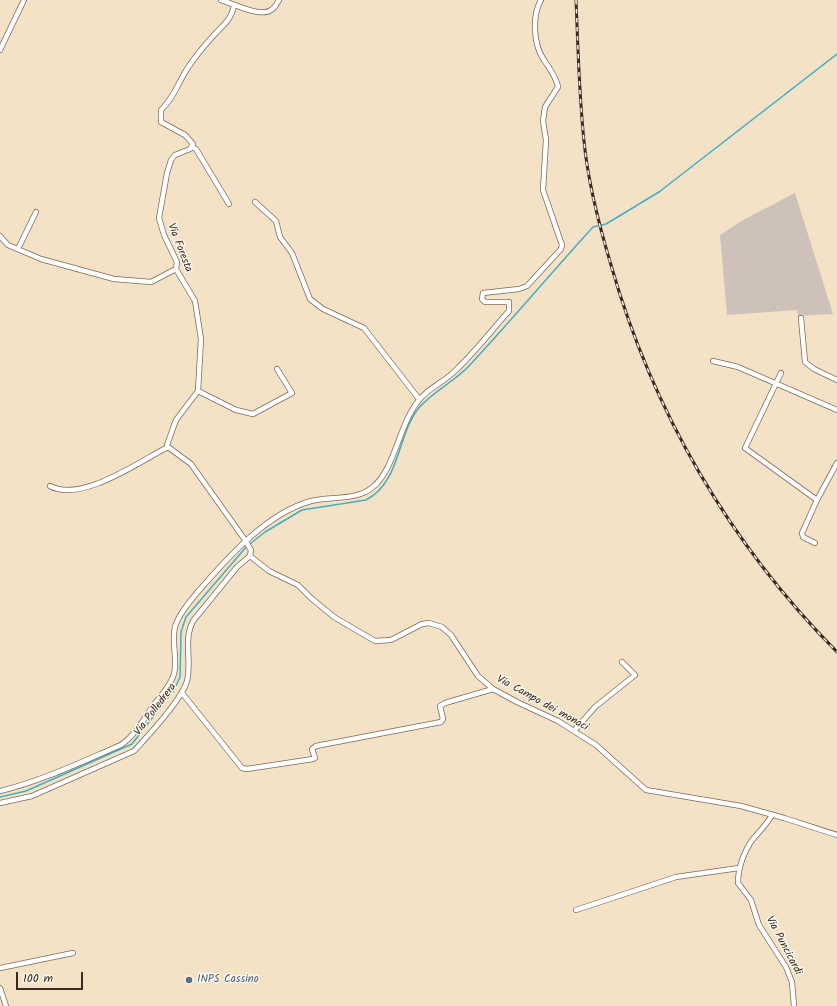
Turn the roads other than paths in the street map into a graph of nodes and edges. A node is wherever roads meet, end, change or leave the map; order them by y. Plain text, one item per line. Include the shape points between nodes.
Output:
1 (24, 0) edge
2 (221, 0) edge
3 (279, 0) edge
4 (541, 0) edge
5 (234, 6) junction
6 (0, 50) edge
7 (192, 147) junction
8 (256, 202) dead end
9 (229, 204) dead end
10 (36, 212) dead end
11 (0, 236) edge
12 (18, 249) junction
13 (176, 269) junction
14 (801, 318) dead end
15 (713, 361) dead end
16 (277, 369) dead end
17 (781, 373) dead end
18 (837, 380) edge
19 (776, 384) junction
20 (198, 391) junction
21 (419, 399) junction
22 (837, 410) edge
23 (168, 447) junction
24 (837, 463) edge
25 (50, 486) dead end
26 (816, 500) junction
27 (246, 541) junction
28 (815, 543) dead end
29 (250, 556) junction
30 (622, 662) dead end
31 (493, 689) junction
32 (182, 693) junction
33 (574, 731) junction
34 (0, 791) edge
35 (0, 803) edge
36 (772, 815) junction
37 (837, 835) edge
38 (739, 868) junction
39 (576, 910) dead end
40 (73, 953) dead end
41 (0, 968) edge
42 (0, 988) edge
43 (6, 1006) edge
44 (794, 1006) edge

1 - 6 street
2 - 5 street
3 - 5 street via 273,9 266,12
4 - 21 street via 536,15 536,40 558,87 545,108 543,121 546,140 543,190 562,245 561,249 527,286 483,293 482,299 485,302 509,302 509,311 454,372
5 - 7 street via 226,24 193,59 172,98 161,110 161,122 185,135 192,142
7 - 9 street via 196,149
7 - 13 street, Via Foresta via 175,155 171,160 159,218 177,262
8 - 21 street via 276,221 280,237 292,253 310,299 323,309 364,328
10 - 12 street
11 - 12 street via 8,245
12 - 13 street via 41,259 114,278 151,282
13 - 20 street, Via Foresta via 195,301 201,339
14 - 18 street via 805,362
15 - 19 street via 738,367
16 - 20 street via 292,393 253,414 236,410
17 - 19 street
19 - 22 street
19 - 26 street via 745,448
20 - 23 street via 176,420
21 - 27 street via 409,414 385,471 373,488 360,495 326,498 301,504 270,522
23 - 25 street via 97,484 61,489
23 - 27 street via 191,464
24 - 26 street
26 - 28 street via 802,533 802,537
27 - 29 street via 251,550
27 - 34 street via 187,606 175,627 175,662 172,679 134,735 121,745 74,765 23,786
29 - 31 street, Via Campo dei monaci via 270,571 298,585 334,617 375,640 391,640 422,624 429,623 442,627 451,635 478,676
29 - 32 street, Via Polledrera via 237,566 220,586 189,629 188,676
30 - 33 street via 635,676 595,707
31 - 32 street via 440,706 444,719 442,722 316,746 312,750 315,758 313,759 247,769 242,768
31 - 33 street, Via Campo dei monaci
32 - 35 street, Via Polledrera via 134,751 32,796
33 - 36 street, Via Campo dei monaci via 596,745 646,790 741,806
36 - 37 street, Via Campo dei monaci
36 - 38 street via 753,839
38 - 39 street via 676,877
38 - 44 street, Via Puncicardi via 738,883 751,900 759,924 792,982
40 - 41 street
42 - 43 street

